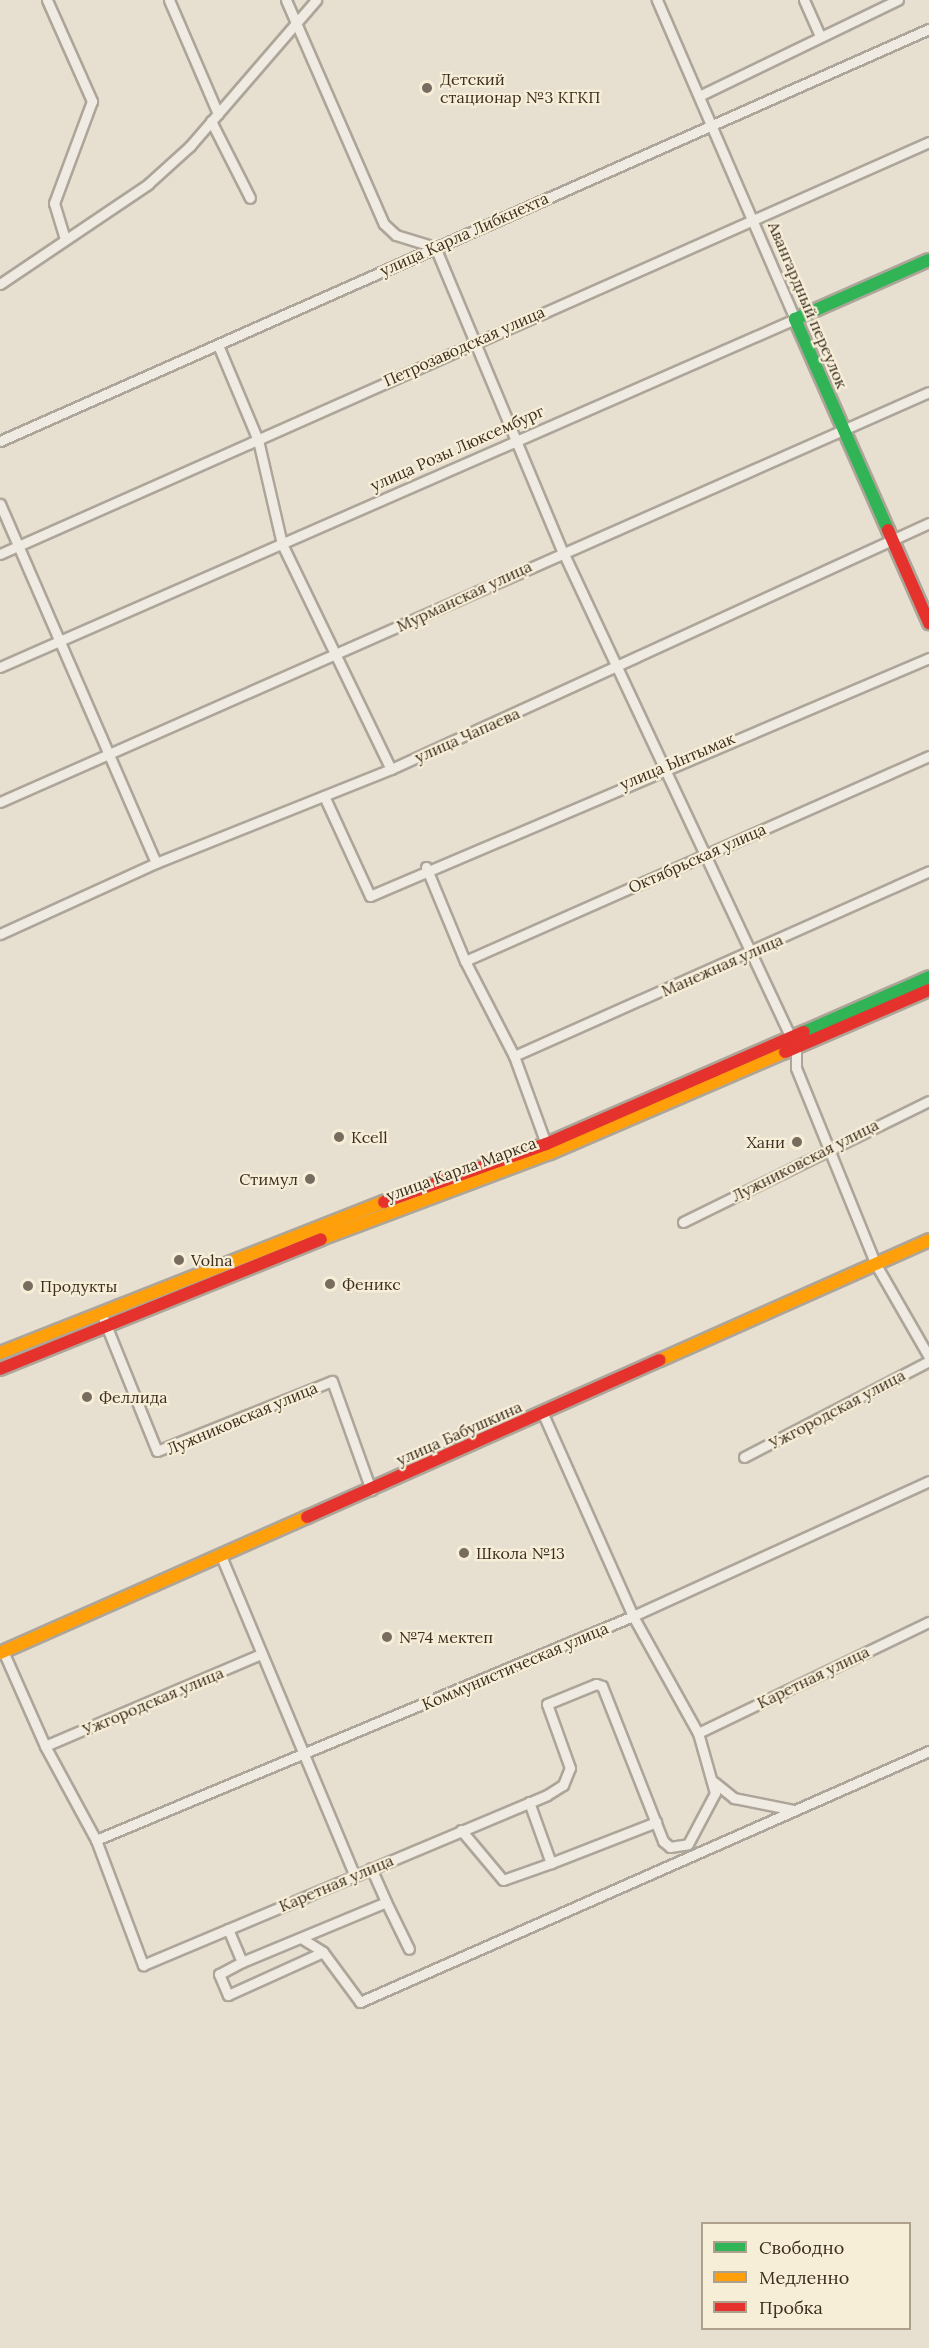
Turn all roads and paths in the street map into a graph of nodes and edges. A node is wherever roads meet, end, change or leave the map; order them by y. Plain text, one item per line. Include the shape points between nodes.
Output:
1 (47, 0) edge
2 (170, 0) edge
3 (286, 0) edge
4 (316, 0) edge
5 (657, 0) edge
6 (804, 0) edge
7 (898, 0) edge
8 (298, 21) junction
9 (929, 28) edge
10 (820, 36) junction
11 (699, 96) junction
12 (214, 118) junction
13 (710, 122) junction
14 (929, 142) edge
15 (250, 198) dead end
16 (753, 220) junction
17 (65, 238) junction
18 (435, 247) junction
19 (929, 260) edge
20 (0, 284) edge
21 (795, 319) junction
22 (474, 340) junction
23 (218, 345) junction
24 (929, 392) edge
25 (844, 429) junction
26 (258, 440) junction
27 (515, 440) junction
28 (0, 441) edge
29 (0, 504) edge
30 (929, 523) edge
31 (892, 540) junction
32 (282, 544) junction
33 (18, 546) junction
34 (562, 550) junction
35 (0, 554) edge
36 (929, 623) edge
37 (59, 641) junction
38 (336, 655) junction
39 (929, 658) edge
40 (0, 667) edge
41 (617, 668) junction
42 (109, 756) junction
43 (929, 756) edge
44 (662, 767) junction
45 (390, 769) junction
46 (324, 796) junction
47 (0, 802) edge
48 (701, 856) junction
49 (156, 863) junction
50 (426, 867) junction
51 (929, 872) edge
52 (0, 934) edge
53 (750, 954) junction
54 (465, 961) junction
55 (929, 977) edge
56 (929, 990) edge
57 (793, 1043) junction
58 (514, 1056) junction
59 (929, 1101) edge
60 (546, 1144) junction
61 (828, 1147) junction
62 (683, 1222) dead end
63 (929, 1240) edge
64 (875, 1263) junction
65 (101, 1313) junction
66 (107, 1327) junction
67 (0, 1353) edge
68 (929, 1359) edge
69 (0, 1369) edge
70 (543, 1414) junction
71 (744, 1457) dead end
72 (929, 1481) edge
73 (371, 1490) junction
74 (220, 1556) junction
75 (633, 1616) junction
76 (929, 1622) edge
77 (2, 1652) edge
78 (261, 1654) junction
79 (698, 1733) junction
80 (45, 1746) junction
81 (929, 1751) edge
82 (302, 1755) junction
83 (714, 1782) junction
84 (530, 1802) junction
85 (794, 1810) junction
86 (656, 1822) junction
87 (461, 1830) junction
88 (96, 1840) junction
89 (683, 1851) junction
90 (551, 1863) junction
91 (371, 1868) junction
92 (354, 1874) junction
93 (386, 1902) junction
94 (228, 1929) junction
95 (301, 1938) junction
96 (409, 1949) dead end
97 (323, 1952) junction
98 (242, 1962) junction

1 - 17 street via 92,101 54,203
2 - 12 street
3 - 8 street
4 - 8 street
5 - 11 street, Авангардный переулок
6 - 10 street
7 - 10 street
8 - 12 street
8 - 18 street via 384,224 396,235
9 - 13 street, улица Карла Либкнехта
10 - 11 street
11 - 13 street, Авангардный переулок
12 - 15 street
12 - 17 street via 148,184
13 - 16 street, Авангардный переулок
13 - 18 street, улица Карла Либкнехта
14 - 16 street, Петрозаводская улица
16 - 21 street, Авангардный переулок
16 - 22 street, Петрозаводская улица
17 - 20 street
18 - 22 street
18 - 23 street, улица Карла Либкнехта
19 - 21 main road, улица Розы Люксембург
21 - 25 main road, Авангардный переулок
21 - 27 street, улица Розы Люксембург
22 - 26 street, Петрозаводская улица
22 - 27 street
23 - 26 street
23 - 28 street, улица Карла Либкнехта
24 - 25 street, Мурманская улица
25 - 31 main road, Авангардный переулок
25 - 34 street, Мурманская улица
26 - 32 street
26 - 33 street, Петрозаводская улица
27 - 32 street, улица Розы Люксембург
27 - 34 street
29 - 33 street
30 - 31 street, улица Чапаева
31 - 36 main road, Авангардный переулок
31 - 41 street, улица Чапаева
32 - 37 street, улица Розы Люксембург
32 - 38 street
33 - 35 street, Петрозаводская улица
33 - 37 street
34 - 38 street, Мурманская улица
34 - 41 street
37 - 40 street, улица Розы Люксембург
37 - 42 street
38 - 42 street, Мурманская улица
38 - 45 street
39 - 44 street, улица Ынтымак
41 - 44 street
41 - 45 street, улица Чапаева
42 - 47 street, Мурманская улица
42 - 49 street
43 - 48 street, Октябрьская улица
44 - 48 street
44 - 50 street, улица Ынтымак
45 - 46 street, улица Чапаева
46 - 49 street, улица Чапаева
46 - 50 street, улица Ынтымак via 370,896
48 - 53 street
48 - 54 street, Октябрьская улица
49 - 52 street, улица Чапаева
50 - 54 street
51 - 53 street, Манежная улица
53 - 57 street
53 - 58 street, Манежная улица
54 - 58 street
55 - 57 main road, улица Карла Маркса
56 - 57 main road, улица Карла Маркса
57 - 60 main road, улица Карла Маркса
57 - 61 street via 796,1068
57 - 66 main road, улица Карла Маркса via 550,1153 307,1244
58 - 60 street
59 - 61 street, Лужниковская улица
60 - 65 main road, улица Карла Маркса
61 - 62 street, Лужниковская улица
61 - 64 street
63 - 64 main road, улица Бабушкина
64 - 68 street
64 - 70 main road, улица Бабушкина
65 - 66 street, Лужниковская улица
65 - 67 main road, улица Карла Маркса
66 - 69 main road, улица Карла Маркса
66 - 73 street, Лужниковская улица via 161,1452 332,1380
68 - 71 street, Ужгородская улица
70 - 73 main road, улица Бабушкина
70 - 75 street
72 - 75 street, Коммунистическая улица
73 - 74 main road, улица Бабушкина
74 - 77 main road, улица Бабушкина
74 - 78 street
75 - 79 street
75 - 82 street, Коммунистическая улица
76 - 79 street, Каретная улица
77 - 80 street
78 - 80 street, Ужгородская улица
78 - 82 street
79 - 83 street
80 - 88 street
81 - 85 street
82 - 88 street, Коммунистическая улица
82 - 92 street
83 - 85 street via 734,1798
83 - 89 street via 708,1810
84 - 86 street, Каретная улица via 563,1785 570,1768 547,1704 600,1684
84 - 87 street, Каретная улица
84 - 90 street
85 - 89 street
86 - 89 street via 663,1841
86 - 90 street
87 - 90 street via 502,1880
87 - 91 street, Каретная улица
88 - 94 street, Каретная улица via 143,1965
89 - 97 street via 360,2002
91 - 92 street, Каретная улица
91 - 93 street
92 - 94 street, Каретная улица
93 - 95 street
93 - 96 street
94 - 98 street
95 - 97 street
95 - 98 street
97 - 98 street via 228,1995 219,1974

